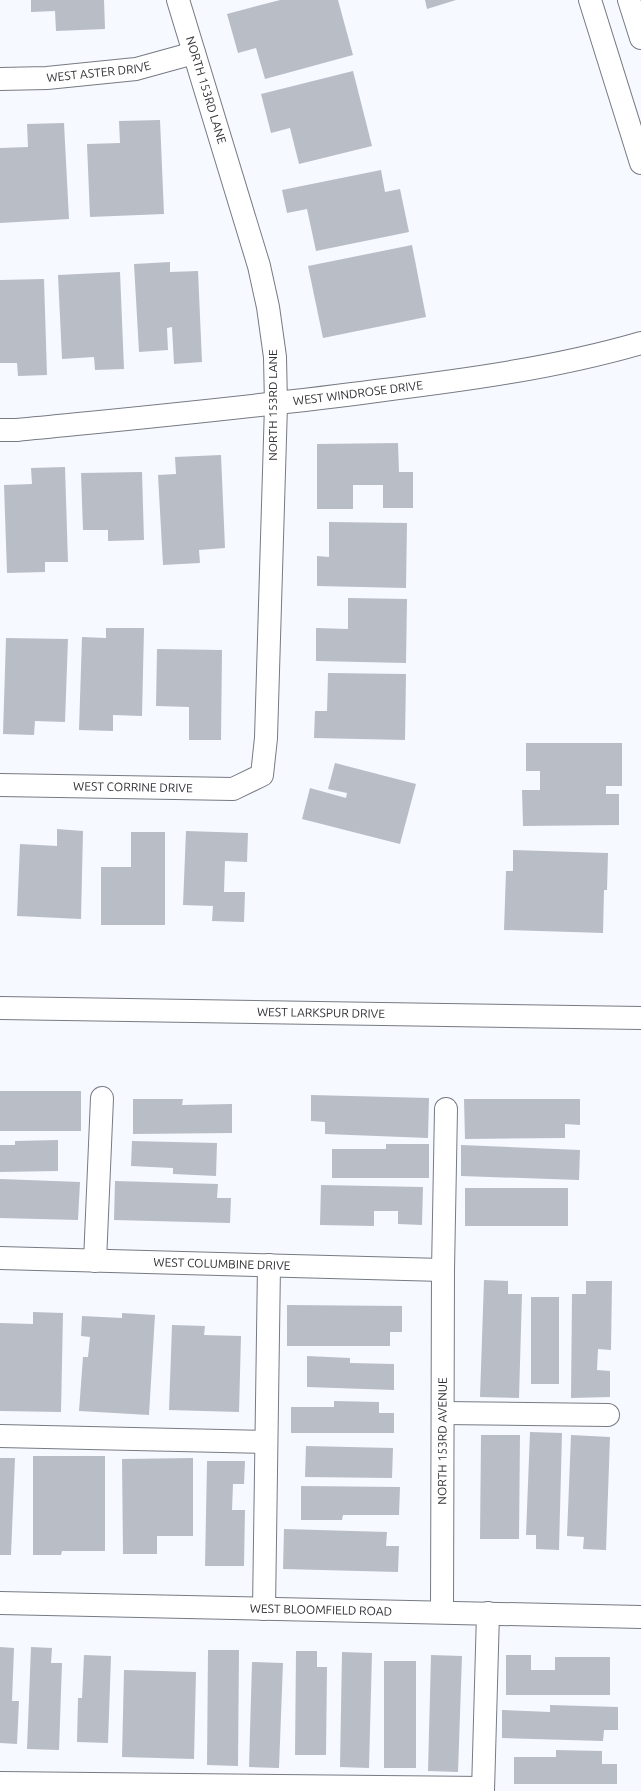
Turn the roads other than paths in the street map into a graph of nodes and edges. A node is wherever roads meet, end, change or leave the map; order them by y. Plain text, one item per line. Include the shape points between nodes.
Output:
1 (178, 0) edge
2 (590, 0) edge
3 (629, 0) edge
4 (641, 38) edge
5 (194, 52) junction
6 (0, 79) edge
7 (641, 163) edge
8 (641, 343) edge
9 (276, 404) junction
10 (0, 430) edge
11 (262, 775) joint
12 (0, 785) edge
13 (0, 1008) edge
14 (641, 1018) edge
15 (102, 1098) dead end
16 (446, 1109) dead end
17 (0, 1258) edge
18 (95, 1261) junction
19 (269, 1265) junction
20 (443, 1270) junction
21 (443, 1413) junction
22 (608, 1416) dead end
23 (0, 1436) edge
24 (266, 1442) junction
25 (0, 1603) edge
26 (264, 1609) junction
27 (442, 1612) junction
28 (488, 1613) junction
29 (641, 1617) edge
30 (0, 1783) edge
31 (483, 1789) edge

1 - 5 street, NORTH 153RD LANE
2 - 7 street
3 - 4 street
5 - 6 street, WEST ASTER DRIVE via 136,69 46,78
5 - 9 street, NORTH 153RD LANE via 260,266 275,357
8 - 9 street, WEST WINDROSE DRIVE via 484,378
9 - 10 street, WEST WINDROSE DRIVE
9 - 11 street, NORTH 153RD LANE via 266,738
11 - 12 street, WEST CORRINE DRIVE via 233,789
13 - 14 street, WEST LARKSPUR DRIVE
15 - 18 street
16 - 20 street, NORTH 153RD AVENUE
17 - 18 street, WEST COLUMBINE DRIVE
18 - 19 street, WEST COLUMBINE DRIVE
19 - 20 street, WEST COLUMBINE DRIVE
19 - 24 street
20 - 21 street, NORTH 153RD AVENUE
21 - 22 street
21 - 27 street, NORTH 153RD AVENUE
23 - 24 street
24 - 26 street
25 - 26 street, WEST BLOOMFIELD ROAD
26 - 27 street, WEST BLOOMFIELD ROAD
27 - 28 street, WEST BLOOMFIELD ROAD
28 - 29 street, WEST BLOOMFIELD ROAD
28 - 31 street
30 - 31 street

